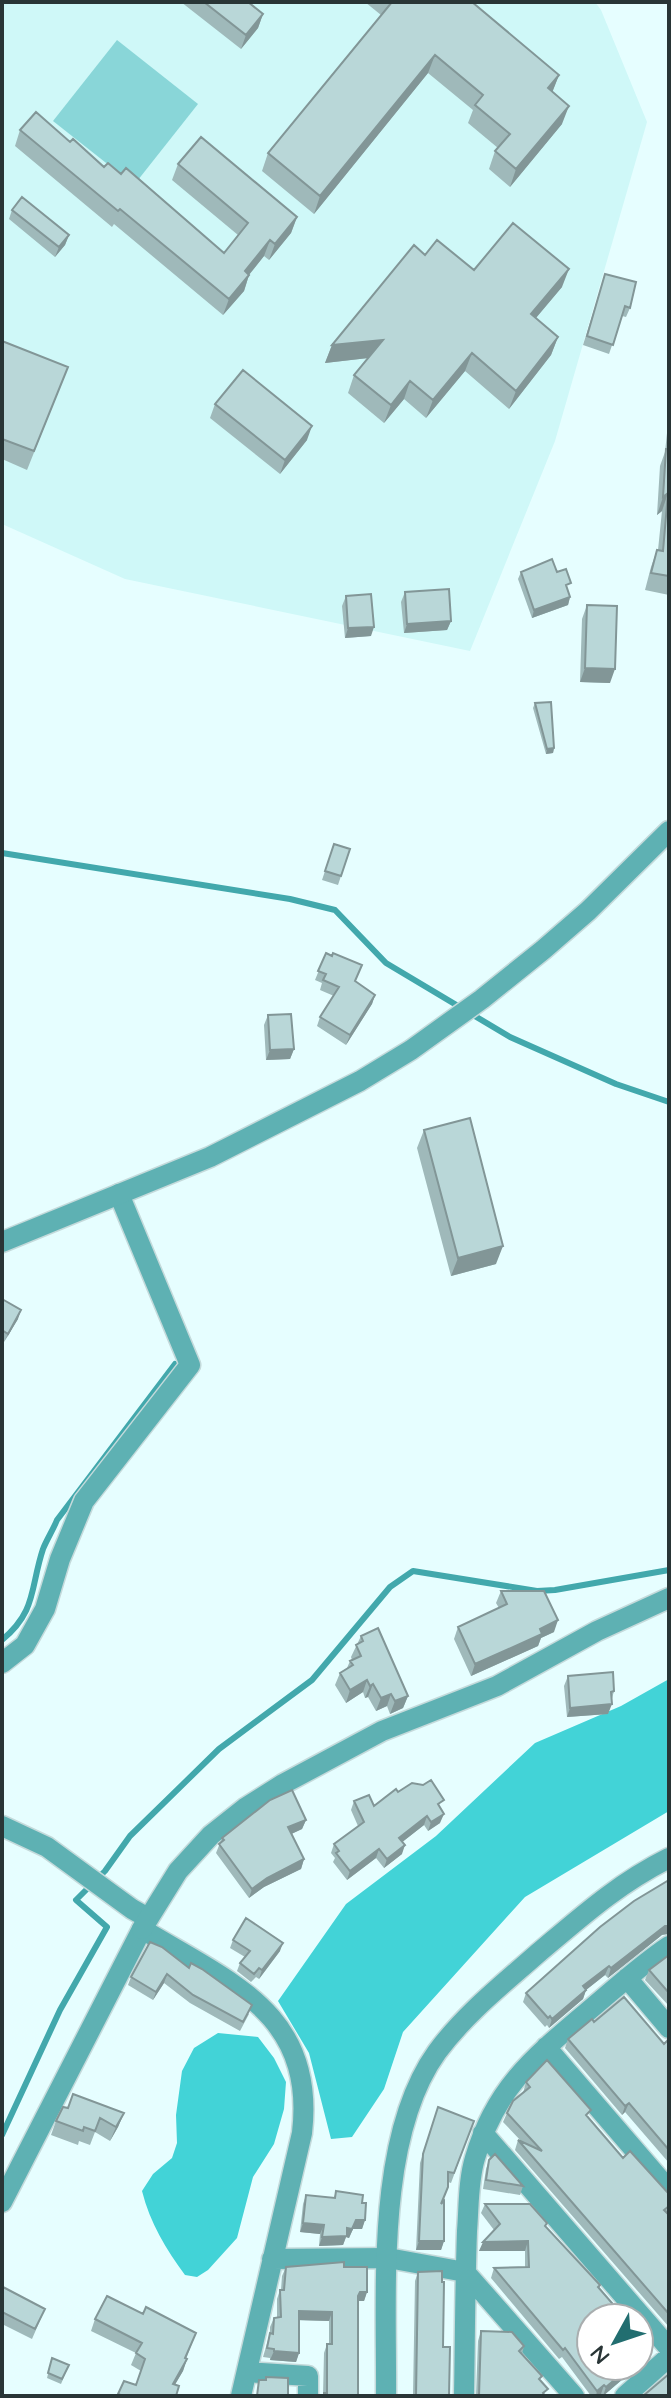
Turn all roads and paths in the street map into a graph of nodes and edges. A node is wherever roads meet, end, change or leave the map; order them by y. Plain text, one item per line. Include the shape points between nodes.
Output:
1 (669, 831) edge
2 (119, 1194) junction
3 (2, 1242) edge
4 (669, 1598) edge
5 (2, 1663) edge
6 (2, 1826) edge
7 (669, 1858) edge
8 (145, 1923) junction
9 (669, 1946) edge
10 (627, 1978) junction
11 (669, 2028) edge
12 (546, 2047) junction
13 (483, 2133) junction
14 (669, 2190) edge
15 (2, 2202) edge
16 (388, 2258) junction
17 (272, 2259) junction
18 (465, 2272) junction
19 (669, 2348) edge
20 (669, 2357) edge
21 (247, 2372) junction
22 (241, 2396) edge
23 (308, 2396) edge
24 (386, 2396) edge
25 (464, 2396) edge
26 (574, 2396) edge
27 (625, 2396) edge

1 - 2 street via 588,911 432,1034 311,1107
2 - 3 street
2 - 5 street via 190,1365 84,1501 45,1609 25,1645
4 - 8 street via 497,1686 382,1731 283,1784 211,1835 178,1871
6 - 8 street via 47,1847
7 - 16 street via 604,1897 480,2004 435,2055 414,2099 394,2168
8 - 15 street
8 - 17 street via 245,1992 287,2036 305,2104
9 - 10 street
10 - 11 street
10 - 12 street
12 - 13 street via 517,2076
12 - 14 street
13 - 18 street via 469,2193
13 - 19 street
16 - 17 street
16 - 18 street
16 - 24 street
17 - 21 street
18 - 25 street
18 - 26 street
20 - 27 street
21 - 22 street
21 - 23 street via 308,2376

